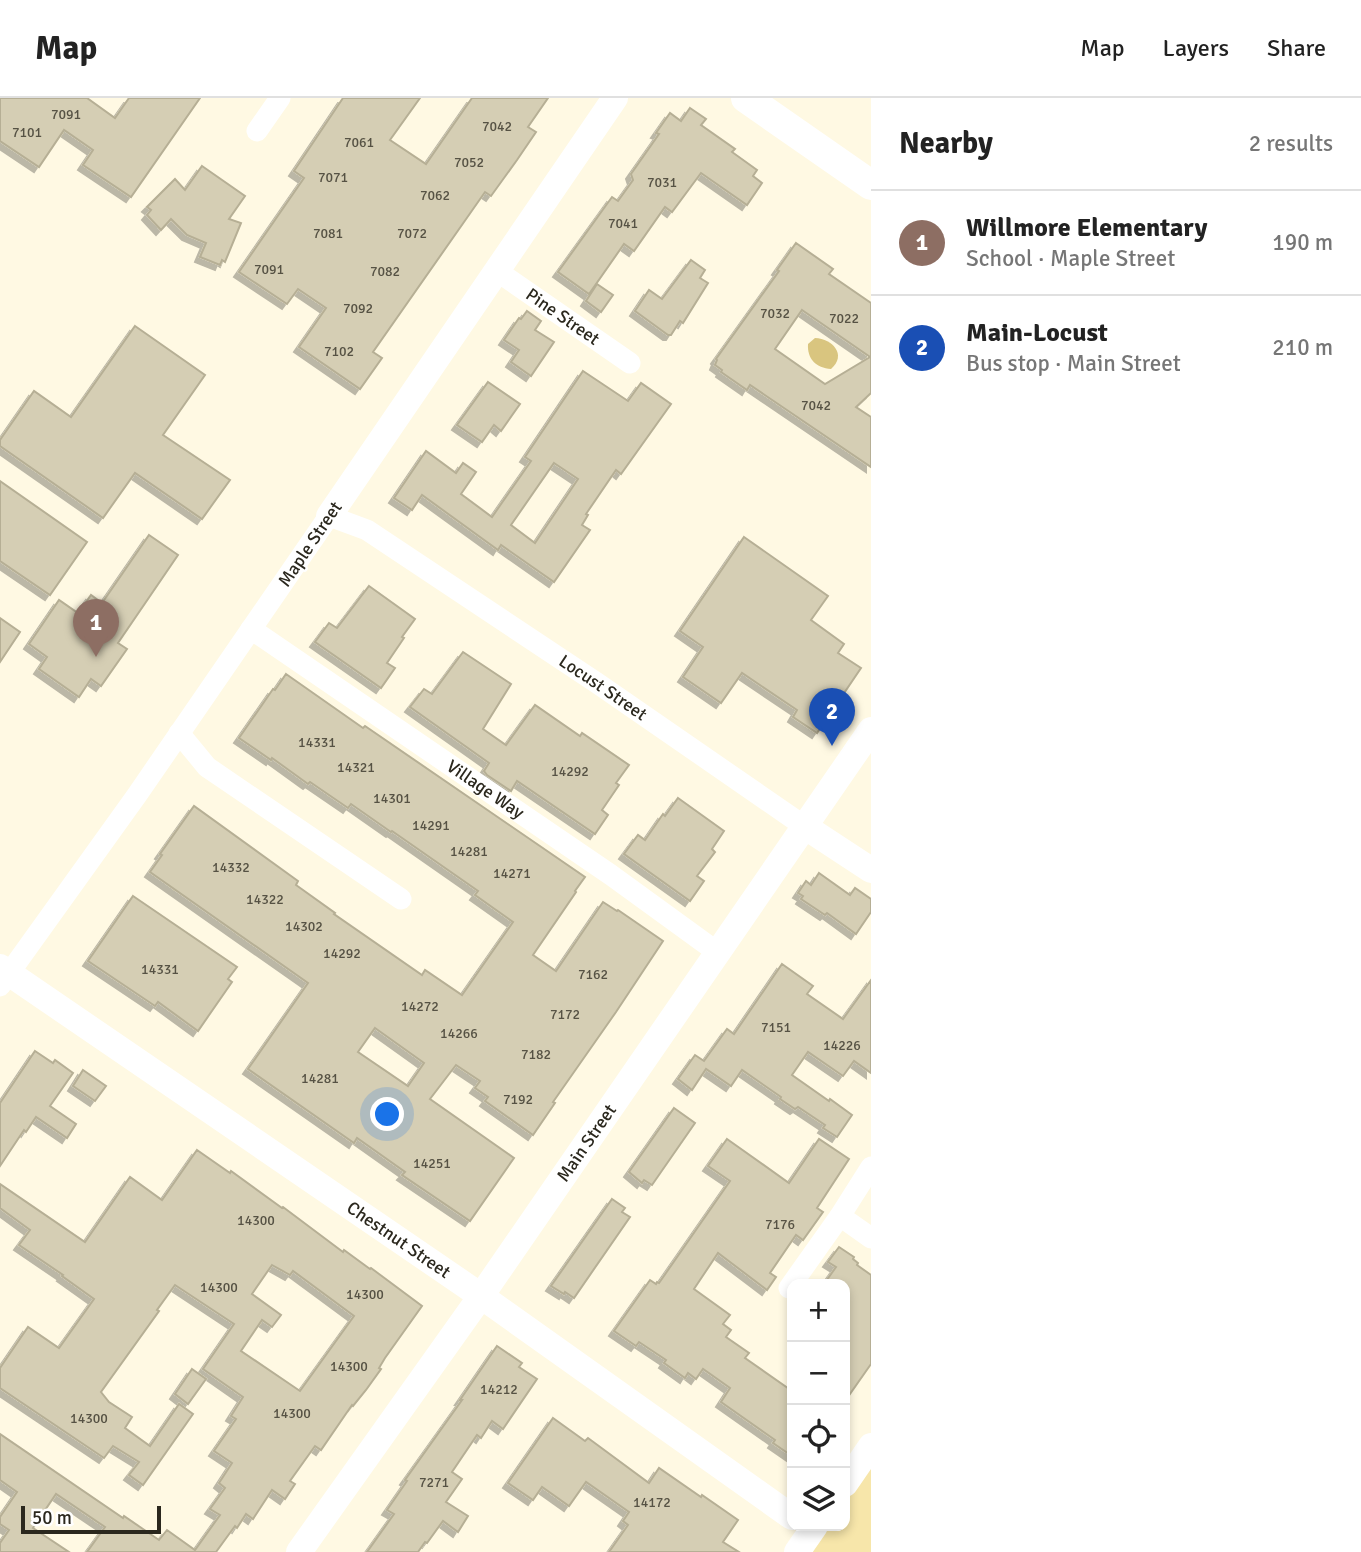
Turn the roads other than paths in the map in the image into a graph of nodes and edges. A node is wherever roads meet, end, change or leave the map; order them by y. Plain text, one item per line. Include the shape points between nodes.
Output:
1 (280, 98) edge
2 (615, 98) edge
3 (746, 98) edge
4 (257, 131) dead end
5 (871, 185) edge
6 (497, 271) junction
7 (630, 363) dead end
8 (329, 516) junction
9 (251, 629) junction
10 (871, 730) edge
11 (179, 733) junction
12 (804, 826) junction
13 (871, 870) edge
14 (401, 899) dead end
15 (717, 952) junction
16 (3, 976) edge
17 (871, 1167) edge
18 (840, 1216) junction
19 (871, 1238) edge
20 (795, 1279) edge
21 (481, 1296) junction
22 (871, 1446) edge
23 (850, 1477) edge
24 (787, 1518) edge
25 (299, 1552) edge

1 - 4 street
2 - 6 street, Maple Street
3 - 5 main road
6 - 7 street, Pine Street
6 - 8 street, Maple Street
8 - 9 street, Maple Street
8 - 12 street, Locust Street via 367,530
9 - 11 street, Maple Street
9 - 15 street, Village Way
10 - 12 street, Main Street
11 - 14 street via 207,767
11 - 16 street, Maple Street
12 - 13 street, Locust Street
12 - 15 street, Main Street
15 - 21 street, Main Street
16 - 21 street, Chestnut Street
17 - 18 street
18 - 19 street
18 - 20 street
21 - 24 street, Chestnut Street
21 - 25 street, Main Street
22 - 23 street

